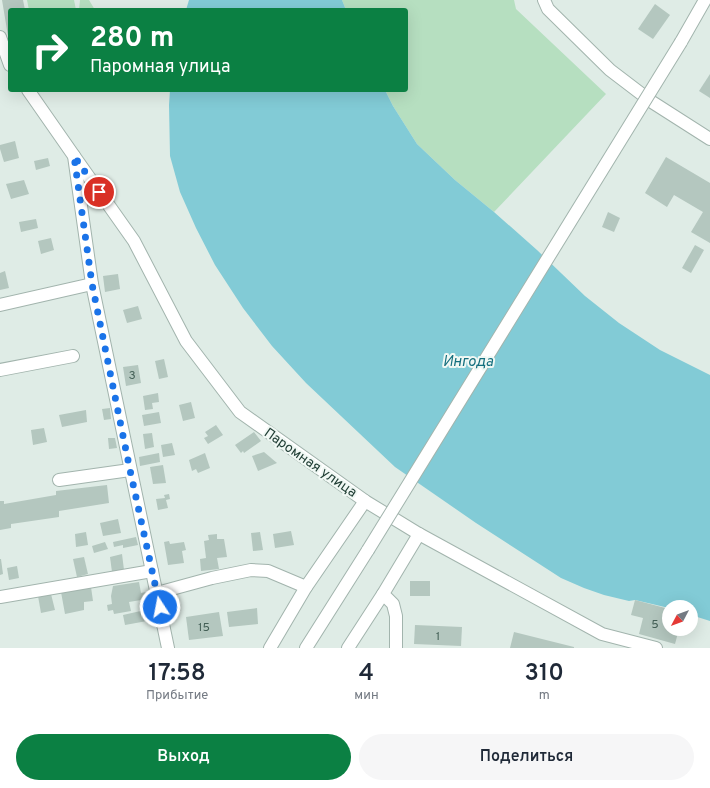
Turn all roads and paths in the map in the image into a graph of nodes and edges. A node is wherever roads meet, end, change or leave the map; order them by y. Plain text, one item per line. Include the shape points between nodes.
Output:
1 (544, 0) edge
2 (705, 0) edge
3 (0, 37) edge
4 (8, 59) edge
5 (29, 92) edge
6 (710, 140) edge
7 (74, 156) junction
8 (92, 284) junction
9 (0, 305) edge
10 (73, 356) dead end
11 (0, 370) edge
12 (130, 470) junction
13 (59, 480) dead end
14 (365, 501) junction
15 (419, 534) junction
16 (152, 571) junction
17 (306, 587) junction
18 (157, 593) junction
19 (383, 594) junction
20 (0, 597) edge
21 (642, 646) edge
22 (168, 648) edge
23 (270, 648) edge
24 (306, 648) edge
25 (348, 648) edge
26 (396, 648) edge
27 (656, 648) edge

1 - 6 street via 548,9 610,70 652,102
2 - 24 street, bridge
3 - 4 street
5 - 7 street, Паромная улица
7 - 8 street
7 - 14 street, Паромная улица via 134,241 186,341 240,412
8 - 9 street
8 - 12 street
10 - 11 street
12 - 13 street
12 - 16 street
14 - 15 street, Паромная улица
14 - 17 street
15 - 19 street
15 - 21 street, Паромная улица via 602,634
16 - 18 street
16 - 20 street
17 - 18 street via 268,571 251,570
17 - 23 street
18 - 22 street
19 - 25 street
19 - 26 street via 393,604 396,616
21 - 27 street, Паромная улица

